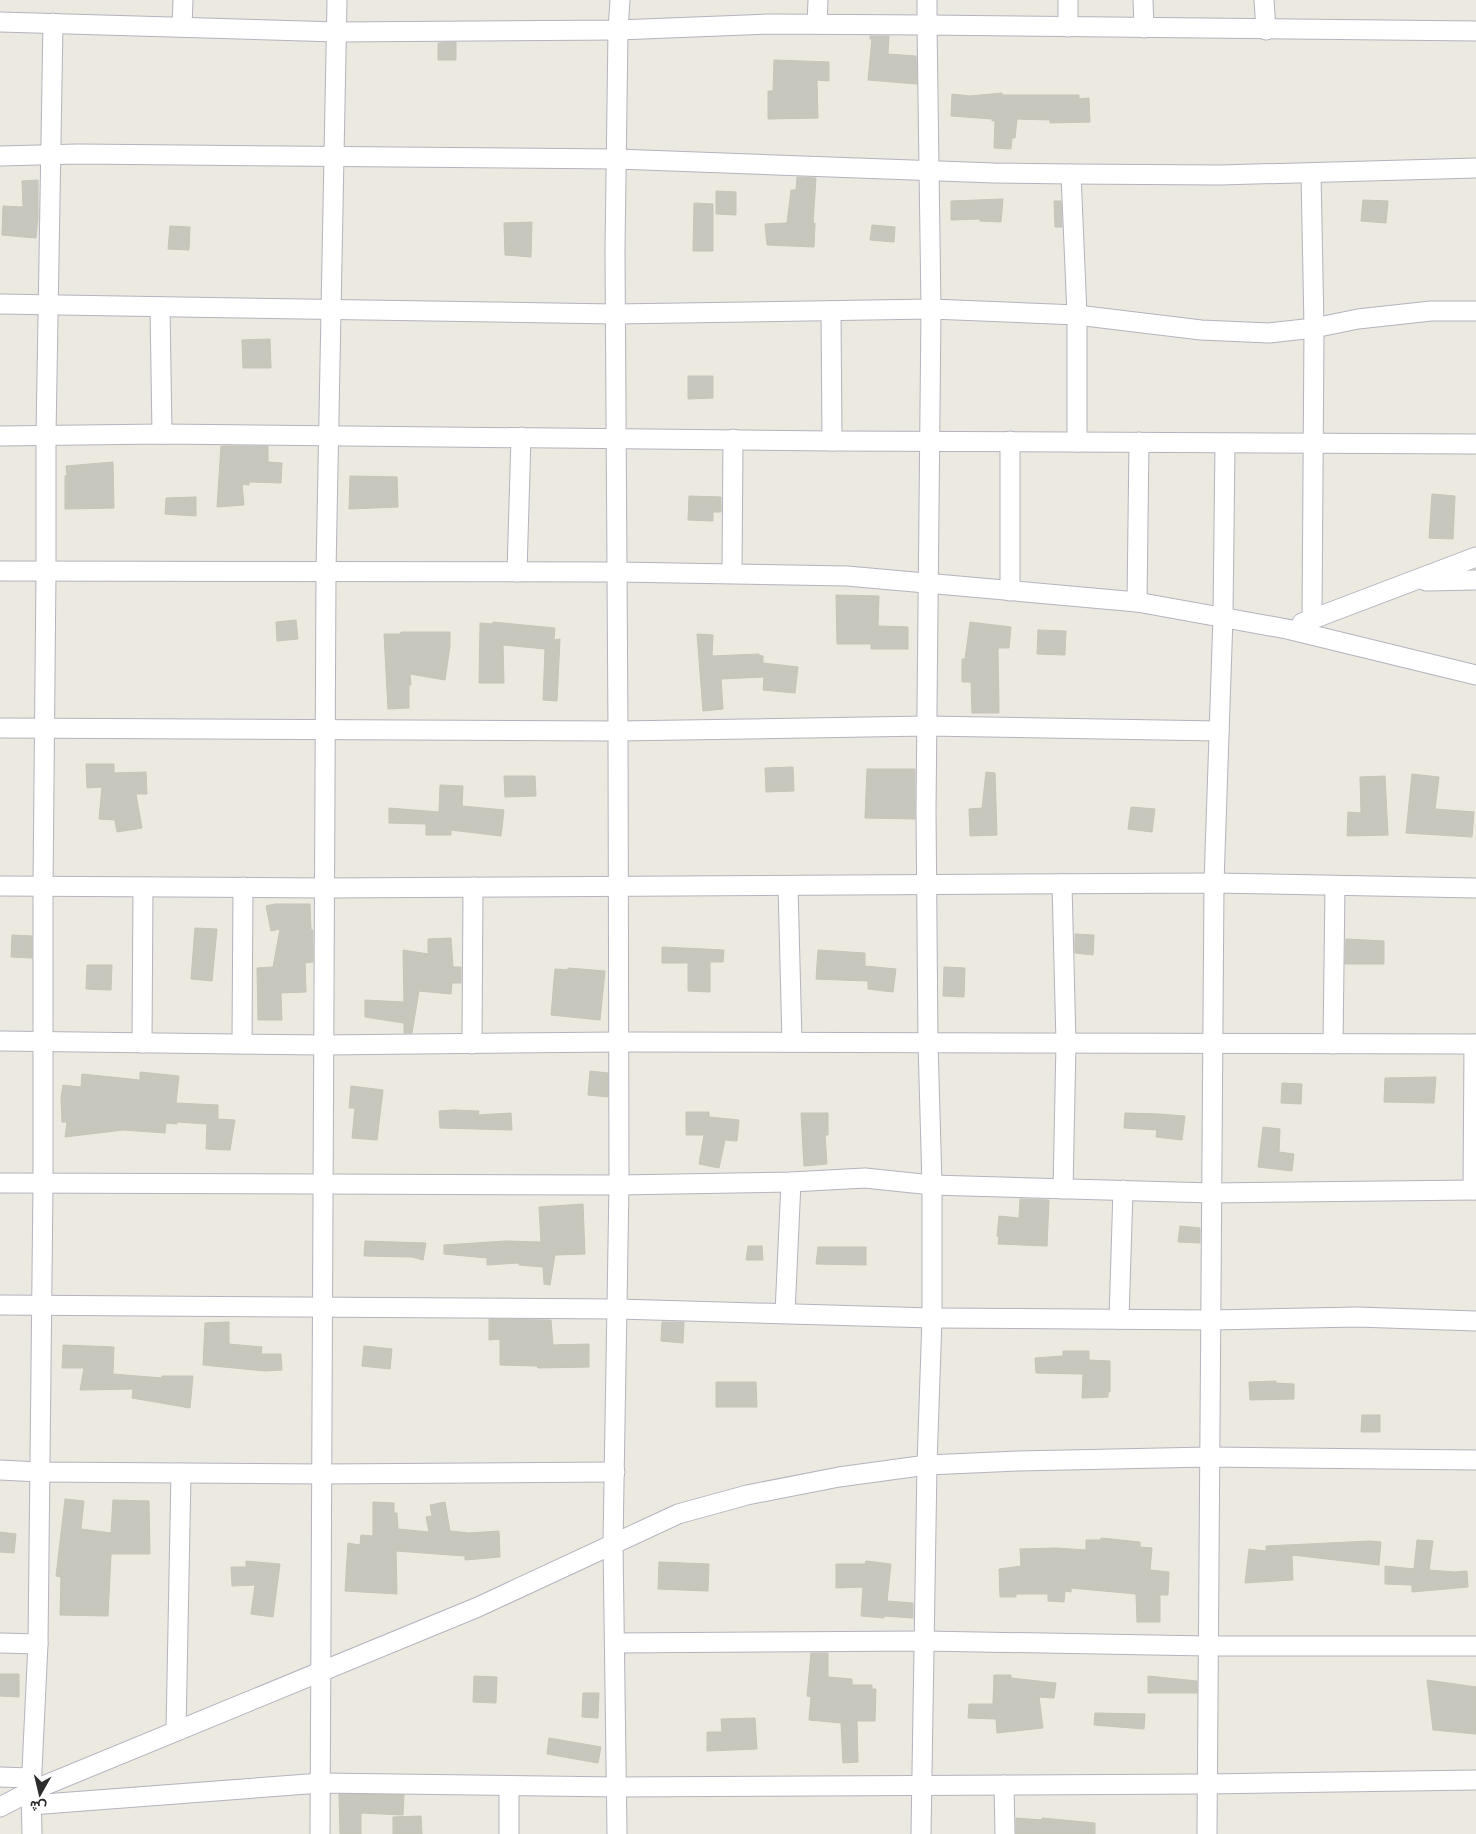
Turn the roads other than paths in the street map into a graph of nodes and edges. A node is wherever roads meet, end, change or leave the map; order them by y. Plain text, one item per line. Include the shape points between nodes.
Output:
1 (183, 0) edge
2 (337, 0) edge
3 (620, 0) edge
4 (818, 0) edge
5 (927, 0) edge
6 (1068, 0) edge
7 (1143, 0) edge
8 (1264, 0) edge
9 (0, 22) edge
10 (53, 23) junction
11 (817, 24) junction
12 (927, 25) junction
13 (182, 27) junction
14 (1068, 27) junction
15 (1144, 28) junction
16 (618, 30) junction
17 (1266, 30) junction
18 (1476, 31) edge
19 (337, 32) junction
20 (52, 155) junction
21 (0, 156) edge
22 (333, 157) junction
23 (617, 160) junction
24 (1476, 168) edge
25 (928, 169) junction
26 (1311, 173) junction
27 (1071, 174) junction
28 (0, 304) edge
29 (49, 305) junction
30 (160, 307) junction
31 (931, 309) junction
32 (330, 310) junction
33 (831, 311) junction
34 (1476, 311) edge
35 (615, 314) junction
36 (1077, 315) junction
37 (1314, 328) junction
38 (162, 434) junction
39 (46, 435) junction
40 (0, 436) edge
41 (328, 436) junction
42 (521, 437) junction
43 (615, 438) junction
44 (733, 439) junction
45 (832, 441) junction
46 (930, 441) junction
47 (1010, 441) junction
48 (1077, 442) junction
49 (1139, 442) junction
50 (1225, 443) junction
51 (1313, 443) junction
52 (1476, 444) edge
53 (1476, 557) edge
54 (0, 571) edge
55 (46, 571) junction
56 (326, 571) junction
57 (517, 572) junction
58 (618, 572) junction
59 (732, 574) junction
60 (1476, 580) edge
61 (1412, 582) junction
62 (929, 583) junction
63 (1010, 591) junction
64 (1138, 602) junction
65 (1222, 617) junction
66 (1312, 620) junction
67 (1287, 629) junction
68 (1476, 675) edge
69 (926, 726) junction
70 (0, 728) edge
71 (45, 728) junction
72 (325, 730) junction
73 (618, 731) junction
74 (1219, 731) junction
75 (1062, 884) junction
76 (1214, 884) junction
77 (926, 885) junction
78 (0, 886) edge
79 (788, 886) junction
80 (1335, 886) junction
81 (43, 887) junction
82 (143, 887) junction
83 (243, 887) junction
84 (473, 887) junction
85 (618, 887) junction
86 (325, 888) junction
87 (1476, 888) edge
88 (0, 1041) edge
89 (43, 1042) junction
90 (618, 1042) junction
91 (792, 1042) junction
92 (142, 1043) junction
93 (928, 1043) junction
94 (1066, 1043) junction
95 (242, 1044) junction
96 (472, 1044) junction
97 (1212, 1044) junction
98 (1332, 1044) junction
99 (1475, 1044) edge
100 (324, 1045) junction
101 (791, 1182) junction
102 (0, 1183) edge
103 (323, 1183) junction
104 (43, 1184) junction
105 (619, 1185) junction
106 (932, 1185) junction
107 (1063, 1189) junction
108 (1122, 1190) junction
109 (1475, 1190) edge
110 (1212, 1193) junction
111 (0, 1305) edge
112 (41, 1306) junction
113 (324, 1308) junction
114 (618, 1309) junction
115 (785, 1313) junction
116 (932, 1318) junction
117 (1119, 1319) junction
118 (1211, 1320) junction
119 (1476, 1322) edge
120 (1209, 1457) junction
121 (1476, 1460) edge
122 (927, 1465) junction
123 (0, 1470) edge
124 (39, 1472) junction
125 (615, 1472) junction
126 (181, 1473) junction
127 (322, 1474) junction
128 (613, 1543) junction
129 (924, 1641) junction
130 (0, 1643) edge
131 (615, 1643) junction
132 (38, 1644) junction
133 (1208, 1646) junction
134 (1476, 1646) edge
135 (321, 1671) junction
136 (176, 1731) junction
137 (0, 1777) edge
138 (1476, 1780) edge
139 (321, 1784) junction
140 (1206, 1784) junction
141 (921, 1785) junction
142 (1004, 1785) junction
143 (509, 1786) junction
144 (617, 1788) junction
145 (31, 1791) junction
146 (0, 1806) edge
147 (32, 1834) edge
148 (320, 1834) edge
149 (509, 1834) edge
150 (617, 1834) edge
151 (921, 1834) edge
152 (1005, 1834) edge
153 (1207, 1834) edge

1 - 13 street
2 - 19 street
3 - 16 street
4 - 11 street
5 - 12 street
6 - 14 street
7 - 15 street
8 - 17 street
9 - 10 street
10 - 13 street
10 - 20 street
11 - 12 street
11 - 16 street
12 - 14 street
12 - 25 street
13 - 19 street
14 - 15 street
15 - 17 street
16 - 19 street
16 - 23 street
17 - 18 street
19 - 22 street
20 - 21 street
20 - 22 street
20 - 29 street
22 - 23 street
22 - 32 street
23 - 25 street
23 - 35 street
24 - 26 street
25 - 27 street
25 - 31 street
26 - 27 street
26 - 37 street
27 - 36 street
28 - 29 street
29 - 30 street
29 - 39 street
30 - 32 street
30 - 38 street
31 - 33 street
31 - 36 street
31 - 46 street
32 - 35 street
32 - 41 street
33 - 35 street
33 - 45 street
34 - 37 street via 1431,311 1358,319
35 - 43 street
36 - 37 street via 1201,330 1269,333
36 - 48 street
37 - 51 street
38 - 39 street
38 - 41 street
39 - 40 street
39 - 55 street
41 - 42 street
41 - 56 street
42 - 43 street
42 - 57 street
43 - 44 street
43 - 58 street
44 - 45 street
44 - 59 street
45 - 46 street
46 - 47 street
46 - 62 street
47 - 48 street
47 - 63 street
48 - 49 street
49 - 50 street
49 - 64 street
50 - 51 street
50 - 65 street
51 - 52 street
51 - 66 street
53 - 61 street
54 - 55 street
55 - 56 street
55 - 71 street
56 - 57 street
56 - 72 street
57 - 58 street
58 - 59 street
58 - 73 street
59 - 62 street via 847,576
60 - 61 street
61 - 66 street
62 - 63 street
62 - 69 street
63 - 64 street
64 - 65 street
65 - 67 street
65 - 74 street
66 - 67 street
67 - 68 street
69 - 73 street
69 - 74 street
69 - 77 street
70 - 71 street
71 - 72 street
71 - 81 street
72 - 73 street
72 - 86 street
73 - 85 street
74 - 76 street
75 - 76 street
75 - 77 street
75 - 94 street
76 - 80 street
76 - 97 street
77 - 79 street
77 - 93 street
78 - 81 street
79 - 85 street
79 - 91 street
80 - 87 street
80 - 98 street
81 - 82 street
81 - 89 street
82 - 83 street
82 - 92 street
83 - 86 street
83 - 95 street
84 - 85 street
84 - 86 street
84 - 96 street
85 - 90 street
86 - 100 street
88 - 89 street
89 - 92 street
89 - 104 street
90 - 91 street
90 - 96 street
90 - 105 street
91 - 93 street
92 - 95 street
93 - 94 street
93 - 106 street
94 - 97 street
94 - 107 street
95 - 100 street
96 - 100 street
97 - 98 street
97 - 110 street
98 - 99 street
99 - 109 street
100 - 103 street
101 - 105 street
101 - 106 street via 865,1178
101 - 115 street
102 - 104 street
103 - 104 street
103 - 105 street
103 - 113 street
104 - 112 street
105 - 114 street
106 - 107 street
106 - 116 street
107 - 108 street
108 - 110 street
108 - 117 street
109 - 110 street
110 - 118 street
111 - 112 street
112 - 113 street
112 - 124 street
113 - 114 street
113 - 127 street
114 - 115 street
114 - 125 street
115 - 116 street
116 - 117 street
116 - 122 street
117 - 118 street
118 - 119 street via 1357,1317
118 - 120 street
120 - 121 street
120 - 122 street
120 - 133 street
122 - 128 street via 839,1477 747,1495 678,1514
122 - 129 street
123 - 124 street
124 - 126 street
124 - 132 street
125 - 127 street
125 - 128 street
126 - 127 street
126 - 136 street
127 - 135 street
128 - 131 street
128 - 135 street via 478,1607
129 - 131 street
129 - 133 street
129 - 141 street
130 - 132 street
131 - 144 street
132 - 145 street
133 - 134 street
133 - 140 street
135 - 136 street
135 - 139 street
136 - 145 street
137 - 145 street
138 - 140 street
139 - 143 street
139 - 145 street
139 - 148 street
140 - 142 street
140 - 153 street
141 - 142 street
141 - 144 street
141 - 151 street
142 - 152 street
143 - 144 street
143 - 149 street
144 - 150 street
145 - 146 street
145 - 147 street

